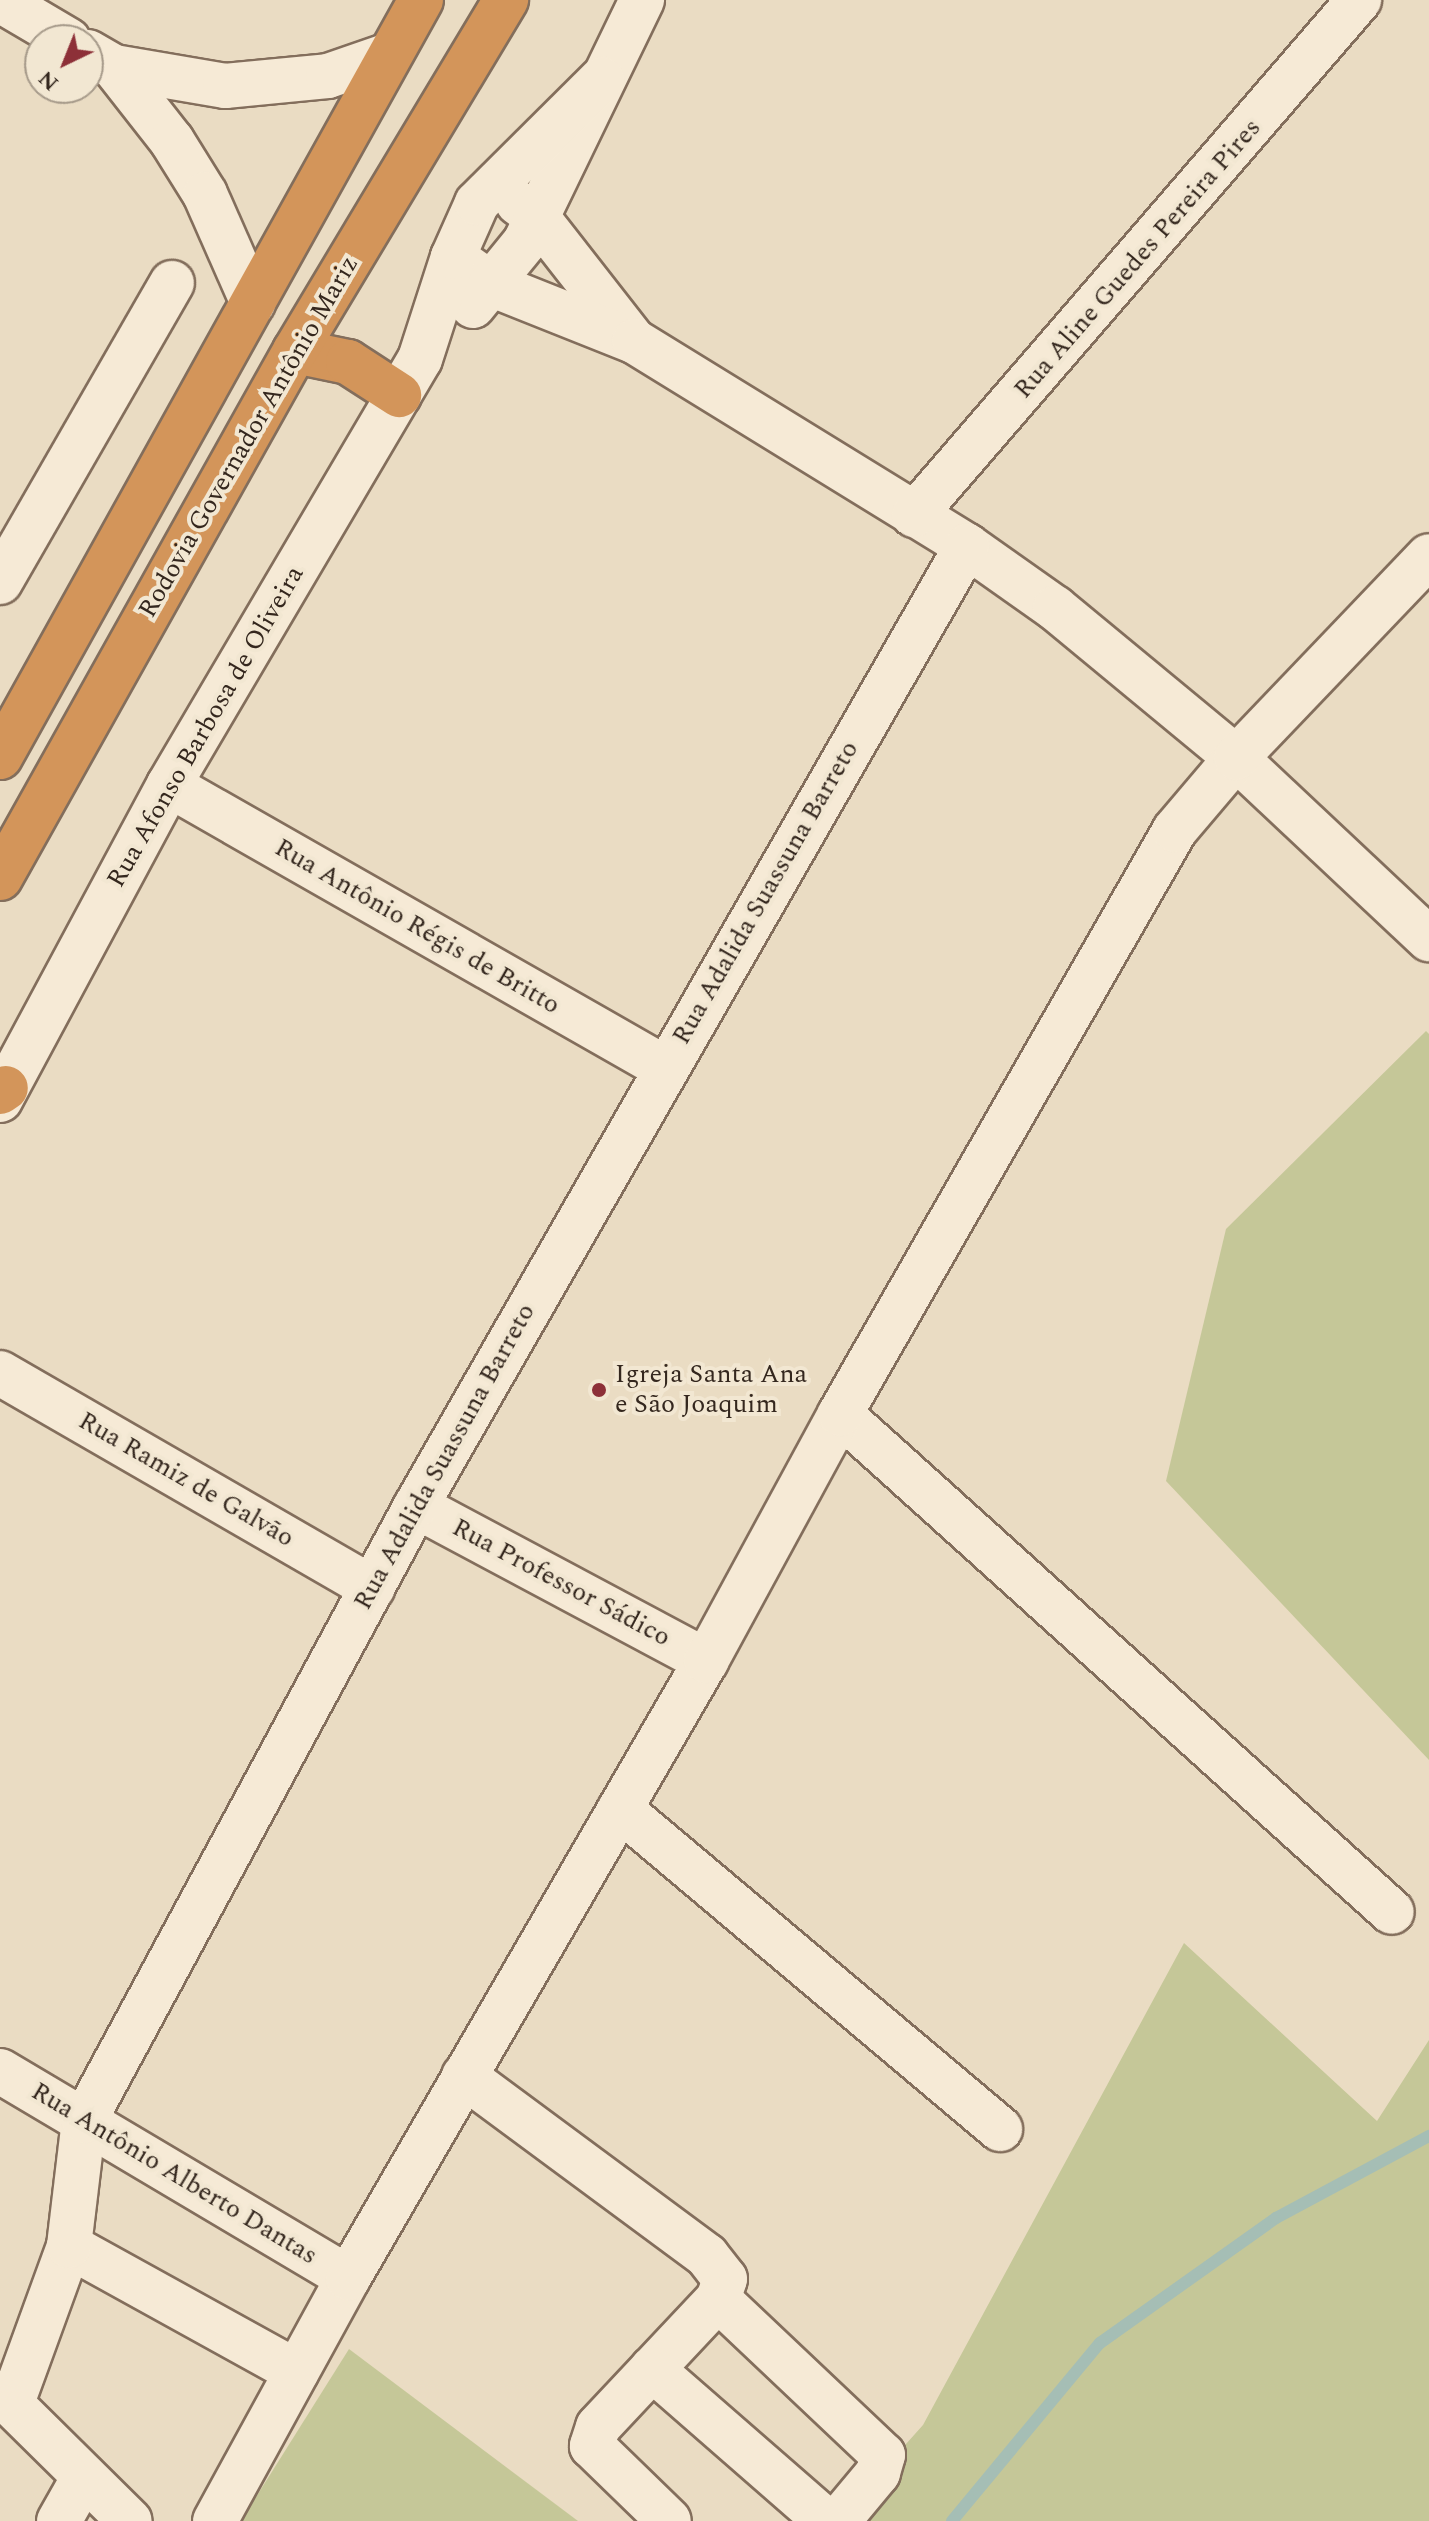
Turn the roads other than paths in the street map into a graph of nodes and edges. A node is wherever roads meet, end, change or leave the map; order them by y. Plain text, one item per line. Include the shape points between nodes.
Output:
1 (0, 0) edge
2 (421, 0) edge
3 (506, 0) edge
4 (642, 0) edge
5 (1359, 0) edge
6 (41, 24) edge
7 (389, 55) junction
8 (104, 61) edge
9 (104, 63) edge
10 (602, 79) junction
11 (489, 186) junction
12 (537, 217) junction
13 (453, 257) junction
14 (172, 283) dead end
15 (493, 285) junction
16 (253, 303) junction
17 (634, 341) junction
18 (295, 351) junction
19 (410, 377) junction
20 (914, 515) junction
21 (967, 546) junction
22 (1429, 556) edge
23 (0, 582) edge
24 (0, 757) edge
25 (1236, 758) junction
26 (169, 785) junction
27 (0, 878) edge
28 (1429, 939) edge
29 (665, 1068) junction
30 (2, 1094) edge
31 (0, 1373) edge
32 (840, 1414) junction
33 (416, 1506) junction
34 (372, 1588) junction
35 (706, 1661) junction
36 (620, 1809) junction
37 (1392, 1912) dead end
38 (0, 2071) edge
39 (464, 2076) junction
40 (84, 2121) junction
41 (1000, 2129) dead end
42 (69, 2246) junction
43 (348, 2278) junction
44 (718, 2299) junction
45 (652, 2369) junction
46 (297, 2372) junction
47 (6, 2398) edge
48 (84, 2477) junction
49 (59, 2521) edge
50 (130, 2521) edge
51 (215, 2521) edge
52 (669, 2521) edge
53 (826, 2521) edge
54 (838, 2521) edge

1 - 6 street
2 - 7 highway
3 - 18 highway, Rodovia Governador Antônio Mariz
4 - 10 street
5 - 20 street, Rua Aline Guedes Pereira Pires
7 - 8 street via 328,76 225,86
7 - 16 highway
9 - 16 street via 172,141 205,194
10 - 11 street
10 - 12 street
11 - 12 street
11 - 13 street
12 - 15 street
12 - 17 street
13 - 15 street
13 - 19 street
14 - 23 street
15 - 17 street
15 - 19 street
16 - 24 highway
17 - 20 street
18 - 19 highway
18 - 27 highway, Rodovia Governador Antônio Mariz
19 - 26 street, Rua Afonso Barbosa de Oliveira
20 - 21 street
21 - 25 street via 1055,608
21 - 29 street, Rua Adalida Suassuna Barreto
22 - 25 street
25 - 28 street
25 - 32 street via 1175,830
26 - 29 street, Rua Antônio Régis de Britto
26 - 30 street, Rua Afonso Barbosa de Oliveira
29 - 33 street, Rua Adalida Suassuna Barreto
31 - 34 street, Rua Ramiz de Galvão
32 - 35 street
32 - 37 street
33 - 34 street, Rua Adalida Suassuna Barreto
33 - 35 street, Rua Professor Sádico
34 - 40 street, Rua Adalida Suassuna Barreto
35 - 36 street
36 - 39 street
36 - 41 street
38 - 40 street, Rua Antônio Alberto Dantas
39 - 43 street
39 - 44 street via 707,2256 725,2279
40 - 42 street, Rua Adalida Suassuna Barreto
40 - 43 street, Rua Antônio Alberto Dantas
42 - 46 street
42 - 47 street, Rua Adalida Suassuna Barreto
43 - 46 street
44 - 45 street
44 - 54 street via 883,2455 878,2473
45 - 52 street via 598,2427 592,2446
45 - 53 street
46 - 51 street
47 - 48 street
48 - 49 street
48 - 50 street

